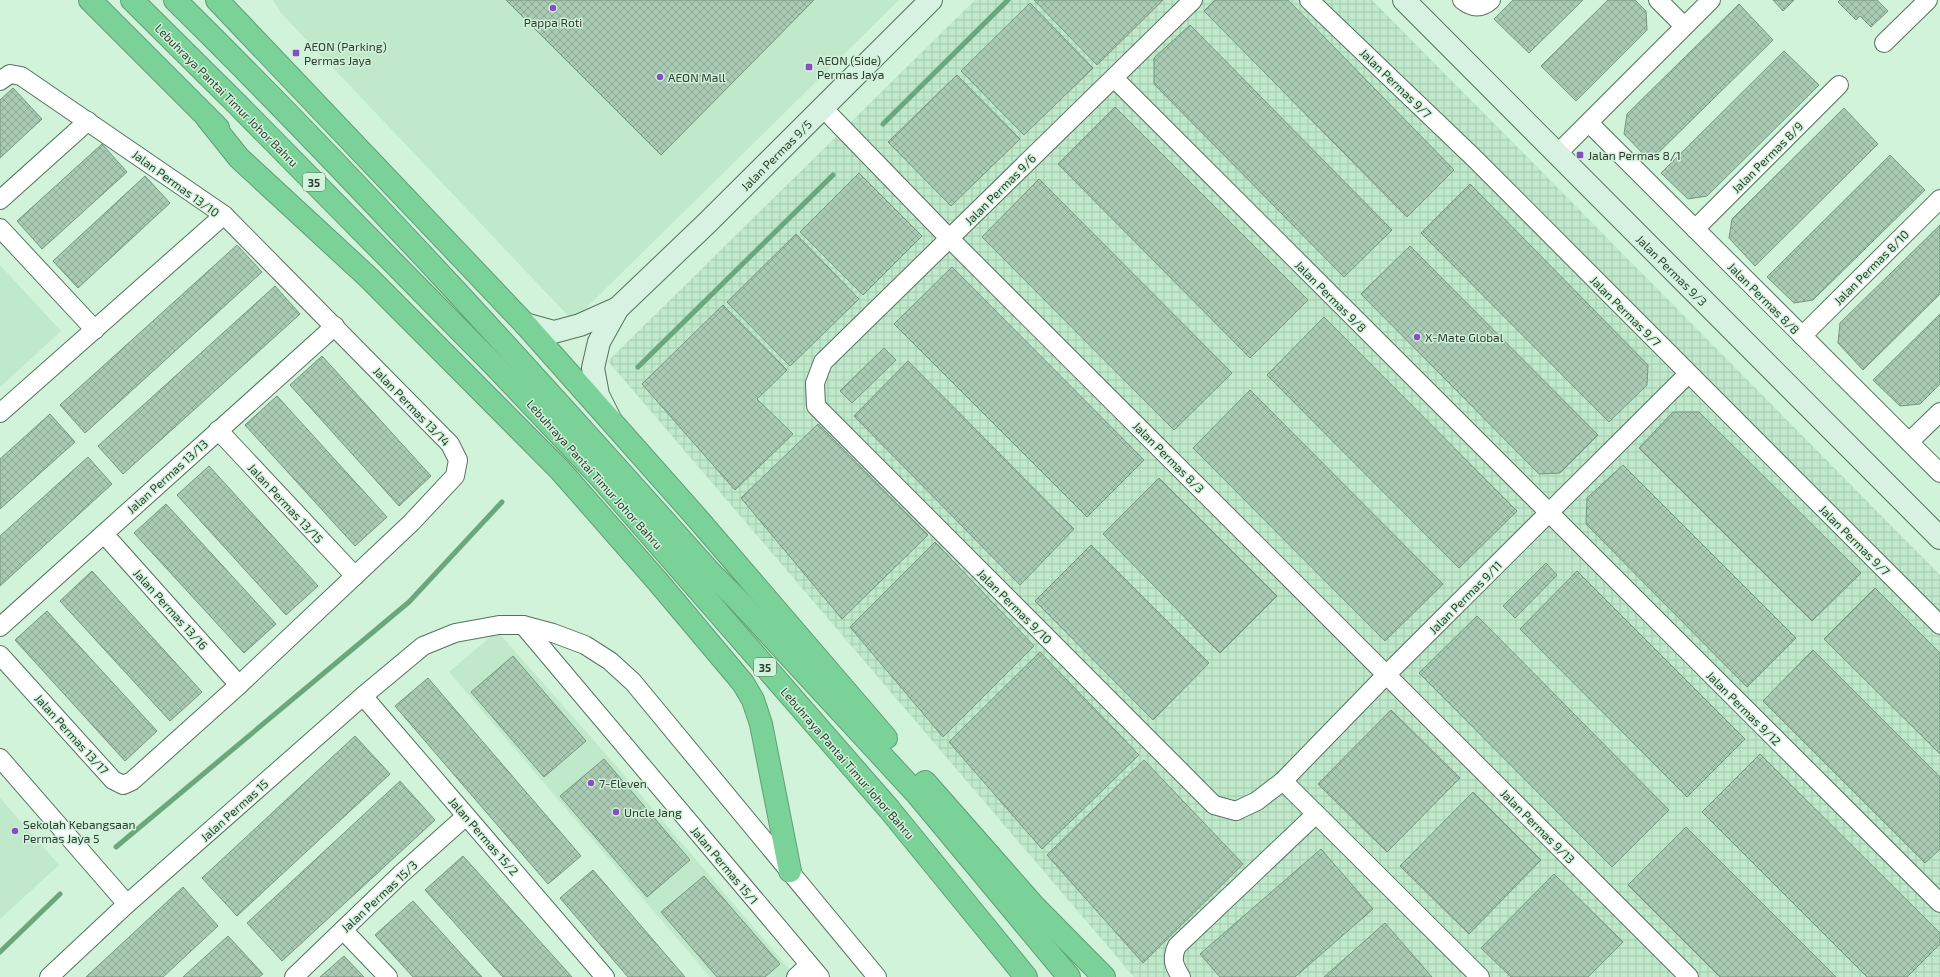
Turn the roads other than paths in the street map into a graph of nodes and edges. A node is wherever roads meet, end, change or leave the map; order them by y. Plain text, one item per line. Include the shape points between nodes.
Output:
1 (132, 0) edge
2 (175, 0) edge
3 (217, 0) edge
4 (931, 0) edge
5 (1193, 0) edge
6 (1310, 0) edge
7 (1404, 0) edge
8 (1658, 0) edge
9 (1711, 0) edge
10 (1928, 0) edge
11 (90, 1) edge
12 (1684, 26) junction
13 (1884, 43) dead end
14 (1114, 78) junction
15 (0, 81) edge
16 (1839, 85) dead end
17 (823, 108) junction
18 (207, 118) junction
19 (88, 121) junction
20 (1589, 123) junction
21 (1557, 154) junction
22 (1940, 199) edge
23 (0, 200) edge
24 (224, 215) junction
25 (0, 228) edge
26 (1695, 229) junction
27 (950, 239) junction
28 (618, 308) junction
29 (525, 324) junction
30 (335, 326) junction
31 (95, 330) junction
32 (1802, 336) junction
33 (495, 366) junction
34 (1688, 374) junction
35 (815, 383) joint
36 (1940, 412) edge
37 (0, 413) edge
38 (613, 424) junction
39 (218, 430) junction
40 (1909, 442) junction
41 (1940, 473) edge
42 (1549, 514) junction
43 (104, 534) junction
44 (1940, 538) edge
45 (355, 576) junction
46 (523, 625) junction
47 (1940, 625) edge
48 (0, 628) edge
49 (0, 655) edge
50 (1387, 674) junction
51 (239, 685) junction
52 (363, 696) junction
53 (0, 758) edge
54 (1283, 781) junction
55 (1236, 811) joint
56 (1316, 814) junction
57 (466, 816) junction
58 (790, 871) junction
59 (1940, 903) edge
60 (127, 904) junction
61 (1034, 906) junction
62 (343, 930) junction
63 (814, 971) edge
64 (49, 977) edge
65 (294, 977) edge
66 (388, 977) edge
67 (605, 977) edge
68 (796, 977) edge
69 (877, 977) edge
70 (1026, 977) edge
71 (1069, 977) edge
72 (1081, 977) edge
73 (1104, 977) edge
74 (1181, 977) edge
75 (1480, 977) edge
76 (1689, 977) edge

1 - 33 highway, Lebuhraya Pantai Timur Johor Bahru / 35
2 - 71 highway, Lebuhraya Pantai Timur Johor Bahru / 35 via 262,86 536,376 710,572 917,794
3 - 29 highway
4 - 17 street, Jalan Permas 9/5
5 - 14 street, Jalan Permas 9/6
6 - 34 street, Jalan Permas 9/7 via 1474,158
7 - 21 street, Jalan Permas 9/3
8 - 12 street
9 - 12 street
10 - 13 street
11 - 18 highway
12 - 20 street
14 - 27 street, Jalan Permas 9/6
14 - 42 street, Jalan Permas 9/8
15 - 19 street, Jalan Permas 13/10 via 10,74 21,76
16 - 26 street, Jalan Permas 8/9
17 - 27 street, Jalan Permas 8/3
17 - 28 street, Jalan Permas 9/5
18 - 33 highway
18 - 58 highway via 239,158 369,278 560,470 743,683 753,700 761,724
19 - 23 street
19 - 24 street, Jalan Permas 13/10
20 - 21 street
20 - 26 street, Jalan Permas 8/8
21 - 44 street, Jalan Permas 9/3
22 - 32 street, Jalan Permas 8/10
24 - 30 street, Jalan Permas 13/14
24 - 31 street, Jalan Permas 13/10
25 - 31 street
26 - 32 street, Jalan Permas 8/8
27 - 35 street, Jalan Permas 9/6 via 823,362
27 - 50 street, Jalan Permas 8/3
28 - 29 street, Jalan Permas 9/5 via 580,325 554,332
28 - 38 street, Jalan Permas 9/5 via 599,342 593,368 598,395
29 - 38 highway
30 - 39 street, Jalan Permas 13/13
30 - 45 street, Jalan Permas 13/14 via 450,444 458,460 455,476 411,523
31 - 37 street, Jalan Permas 13/10
32 - 40 street, Jalan Permas 8/8
33 - 70 highway, Lebuhraya Pantai Timur Johor Bahru / 35 via 633,514 889,809
34 - 42 street, Jalan Permas 9/11
34 - 47 street, Jalan Permas 9/7
35 - 55 street, Jalan Permas 9/10 via 816,406 1214,805
36 - 40 street
38 - 61 highway via 702,523 868,719
39 - 43 street, Jalan Permas 13/13
39 - 45 street, Jalan Permas 13/15
40 - 41 street, Jalan Permas 8/8
42 - 50 street, Jalan Permas 9/11
42 - 59 street, Jalan Permas 9/12
43 - 48 street, Jalan Permas 13/13
43 - 51 street, Jalan Permas 13/16
45 - 51 street, Jalan Permas 13/14
46 - 52 street, Jalan Permas 15 via 499,625 462,632 423,646
46 - 58 street via 585,644 633,682
46 - 63 street, Jalan Permas 15/1
49 - 51 street, Jalan Permas 13/17 via 113,780 123,785 132,781
50 - 54 street, Jalan Permas 9/11
50 - 76 street, Jalan Permas 9/13
52 - 57 street, Jalan Permas 15/2
52 - 60 street, Jalan Permas 15
53 - 60 street
54 - 55 street, Jalan Permas 9/11 via 1257,801
54 - 56 street
56 - 74 street via 1177,946 1172,956
56 - 75 street
57 - 62 street, Jalan Permas 15/3
57 - 67 street, Jalan Permas 15/2
58 - 69 street
60 - 64 street, Jalan Permas 15
61 - 72 highway
61 - 73 highway
62 - 65 street, Jalan Permas 15/3
62 - 66 street
63 - 68 street

